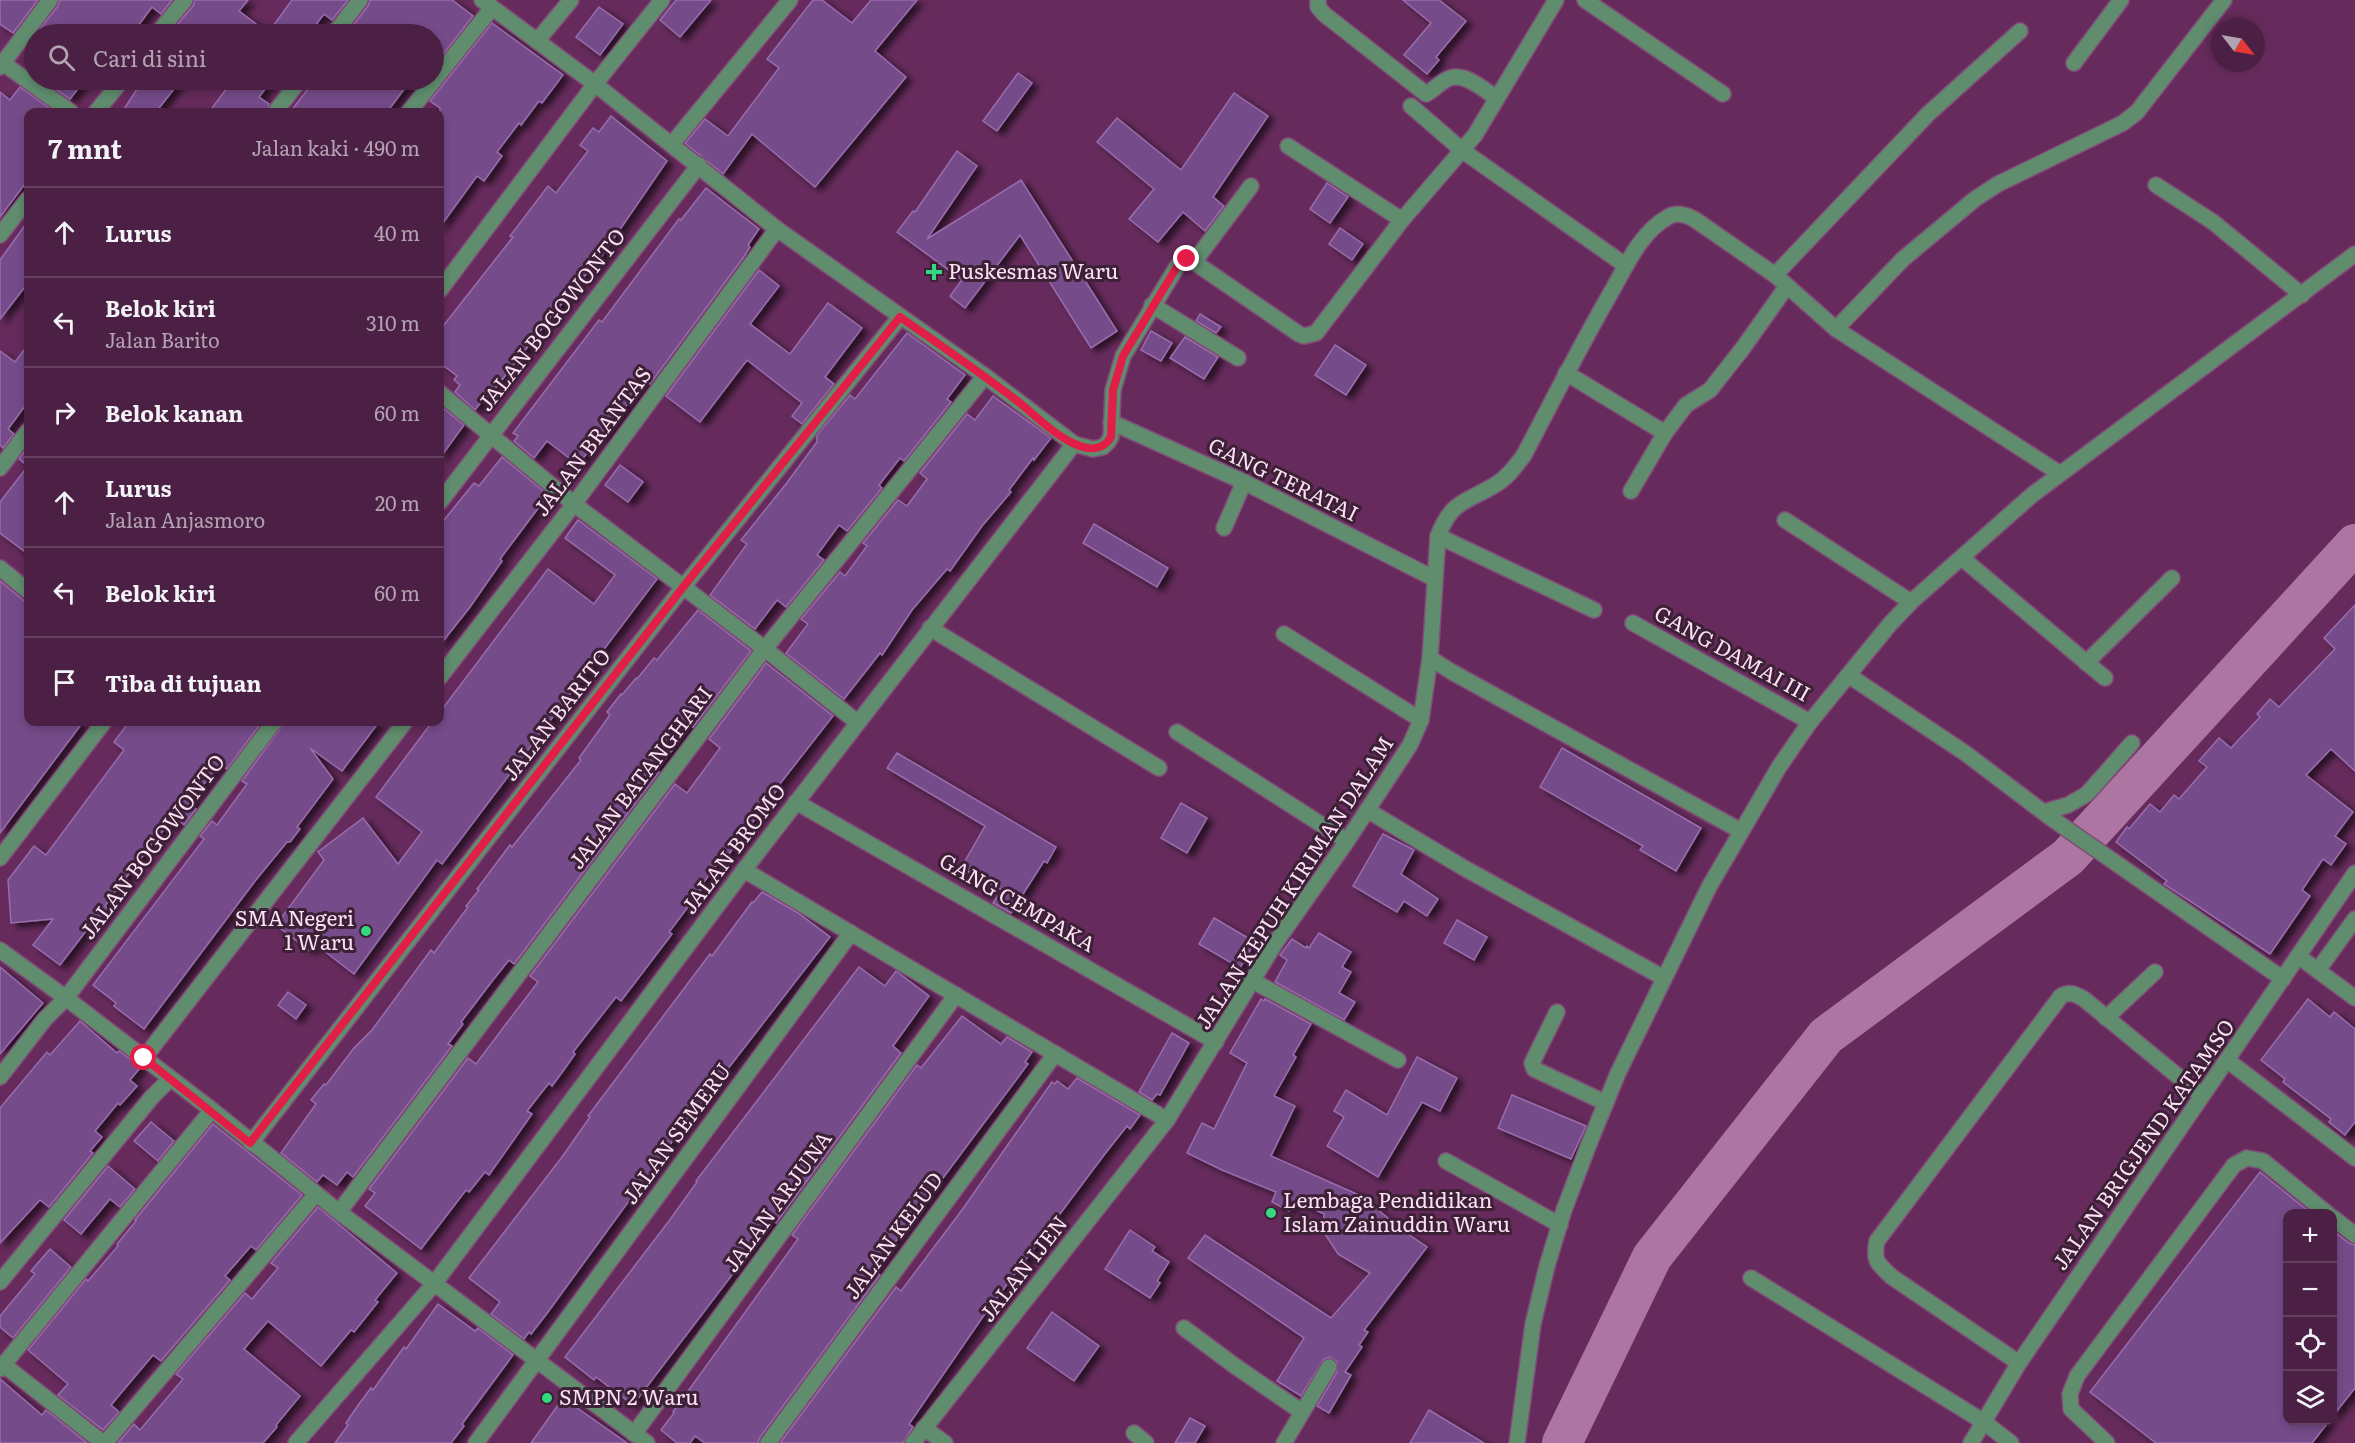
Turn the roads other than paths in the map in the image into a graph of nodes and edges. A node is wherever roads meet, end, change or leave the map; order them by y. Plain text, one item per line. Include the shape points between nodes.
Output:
1 (50, 0) edge
2 (185, 0) edge
3 (360, 0) edge
4 (571, 0) edge
5 (662, 0) edge
6 (790, 0) edge
7 (1318, 0) edge
8 (1556, 0) edge
9 (1585, 0) edge
10 (2121, 0) edge
11 (2216, 3) edge
12 (487, 4) edge
13 (32, 24) edge
14 (166, 24) edge
15 (342, 24) edge
16 (2020, 31) dead end
17 (24, 34) edge
18 (537, 41) junction
19 (2074, 63) dead end
20 (1, 64) edge
21 (444, 64) edge
22 (24, 80) edge
23 (595, 84) junction
24 (39, 90) edge
25 (114, 90) edge
26 (292, 90) edge
27 (425, 90) edge
28 (1723, 94) dead end
29 (1497, 98) junction
30 (1411, 106) dead end
31 (65, 108) edge
32 (99, 108) edge
33 (278, 108) edge
34 (412, 108) edge
35 (672, 144) junction
36 (1288, 146) dead end
37 (1462, 151) junction
38 (699, 165) junction
39 (2156, 185) dead end
40 (1251, 186) dead end
41 (24, 204) edge
42 (1402, 220) junction
43 (777, 229) junction
44 (0, 236) edge
45 (2355, 254) edge
46 (1194, 261) junction
47 (1625, 265) junction
48 (1775, 275) junction
49 (444, 285) edge
50 (1787, 286) junction
51 (2302, 295) junction
52 (1152, 305) junction
53 (900, 317) junction
54 (1836, 329) junction
55 (1238, 358) dead end
56 (1566, 373) junction
57 (985, 376) junction
58 (444, 396) edge
59 (1111, 422) junction
60 (1665, 433) junction
61 (490, 435) junction
62 (24, 436) edge
63 (1074, 444) junction
64 (0, 468) edge
65 (2059, 474) junction
66 (1244, 482) junction
67 (1630, 491) dead end
68 (444, 497) edge
69 (574, 504) junction
70 (1785, 520) dead end
71 (1224, 528) dead end
72 (1438, 536) junction
73 (1962, 558) junction
74 (0, 568) edge
75 (2172, 578) dead end
76 (1435, 579) junction
77 (684, 586) junction
78 (24, 588) edge
79 (1911, 602) junction
80 (1594, 610) dead end
81 (1633, 623) dead end
82 (930, 628) junction
83 (1284, 634) dead end
84 (765, 649) junction
85 (1430, 658) junction
86 (2086, 663) junction
87 (444, 672) edge
88 (1848, 675) junction
89 (2105, 678) dead end
90 (1421, 720) junction
91 (857, 722) junction
92 (1810, 722) junction
93 (101, 726) edge
94 (271, 726) edge
95 (402, 726) edge
96 (1177, 732) dead end
97 (2132, 743) dead end
98 (1159, 768) dead end
99 (796, 802) junction
100 (1367, 810) junction
101 (2047, 815) junction
102 (1741, 831) junction
103 (1347, 841) junction
104 (1, 855) edge
105 (744, 870) junction
106 (2353, 881) edge
107 (2355, 919) edge
108 (851, 933) junction
109 (0, 950) edge
110 (2298, 956) junction
111 (2318, 970) junction
112 (2155, 972) dead end
113 (1664, 978) junction
114 (2283, 979) junction
115 (1253, 981) junction
116 (956, 995) junction
117 (66, 998) junction
118 (2355, 998) edge
119 (1557, 1012) dead end
120 (2106, 1018) junction
121 (1216, 1042) junction
122 (1055, 1054) junction
123 (144, 1058) junction
124 (1398, 1060) dead end
125 (2227, 1060) junction
126 (0, 1077) edge
127 (170, 1079) junction
128 (2202, 1096) junction
129 (1606, 1103) junction
130 (212, 1110) junction
131 (1167, 1120) junction
132 (250, 1143) junction
133 (2355, 1158) edge
134 (1446, 1161) dead end
135 (316, 1194) junction
136 (2322, 1209) edge
137 (339, 1212) junction
138 (2337, 1221) edge
139 (1560, 1225) junction
140 (2355, 1235) edge
141 (1751, 1278) dead end
142 (0, 1282) edge
143 (434, 1284) junction
144 (1184, 1328) dead end
145 (537, 1360) junction
146 (2019, 1363) junction
147 (2, 1367) edge
148 (1329, 1367) dead end
149 (1302, 1412) junction
150 (1984, 1422) junction
151 (924, 1428) junction
152 (634, 1434) junction
153 (104, 1443) edge
154 (296, 1443) edge
155 (476, 1443) edge
156 (647, 1443) edge
157 (768, 1443) edge
158 (913, 1443) edge
159 (945, 1443) edge
160 (1284, 1443) edge
161 (1517, 1443) edge
162 (1971, 1443) edge
163 (2011, 1443) edge
164 (2107, 1443) edge

1 - 13 street
2 - 14 street
3 - 15 street
4 - 18 street
5 - 23 street
6 - 35 street
7 - 29 street via 1324,14 1426,94 1456,77
8 - 29 street
9 - 28 street
10 - 19 street
11 - 54 street via 2137,112 2123,123 1975,199 1903,259
12 - 18 street
12 - 21 street
16 - 48 street via 1928,114
17 - 20 street
18 - 23 street
20 - 22 street
23 - 35 street
23 - 49 street
24 - 31 street
25 - 32 street
26 - 33 street
27 - 34 street
29 - 37 street
30 - 37 street
35 - 38 street
36 - 42 street
37 - 42 street
37 - 47 street
38 - 43 street
38 - 61 street, JALAN BOGOWONTO
39 - 51 street via 2213,222
40 - 46 street
41 - 44 street
42 - 46 street via 1311,335 1294,330
43 - 53 street
43 - 69 street, JALAN BRANTAS
45 - 51 street
46 - 52 street via 1184,259 1178,265
47 - 48 street via 1648,233 1669,216 1680,214 1723,238
47 - 56 street
48 - 50 street
50 - 54 street
50 - 60 street via 1710,390 1690,402
51 - 65 street
52 - 55 street
52 - 59 street via 1117,372
53 - 57 street
53 - 77 street, JALAN BARITO
54 - 65 street
56 - 60 street
56 - 72 street via 1512,471 1456,507 1445,519
57 - 63 street
57 - 84 street, JALAN BATANGHARI
58 - 61 street
59 - 63 street via 1111,437 1103,447 1093,449
59 - 66 street, GANG TERATAI
60 - 67 street
61 - 68 street, JALAN BOGOWONTO
61 - 69 street
62 - 64 street
63 - 82 street, JALAN BROMO
65 - 73 street
66 - 71 street
66 - 76 street, GANG TERATAI
69 - 77 street
69 - 87 street, JALAN BRANTAS
70 - 79 street
72 - 76 street, JALAN KEPUH KIRIMAN DALAM
72 - 80 street
73 - 79 street
73 - 86 street
74 - 78 street
75 - 86 street
76 - 85 street, JALAN KEPUH KIRIMAN DALAM
77 - 84 street
77 - 132 street, JALAN BARITO
79 - 88 street
81 - 92 street, GANG DAMAI III
82 - 91 street, JALAN BROMO
82 - 98 street
83 - 90 street
84 - 91 street
84 - 137 street, JALAN BATANGHARI
85 - 90 street, JALAN KEPUH KIRIMAN DALAM
85 - 102 street
86 - 89 street
88 - 92 street
88 - 101 street via 1965,753
90 - 100 street, JALAN KEPUH KIRIMAN DALAM via 1410,745
91 - 99 street, JALAN BROMO
92 - 102 street
93 - 104 street
94 - 117 street, JALAN BOGOWONTO
95 - 123 street
96 - 103 street
97 - 101 street via 2087,794
99 - 105 street, JALAN BROMO
99 - 121 street, GANG CEMPAKA
100 - 103 street, JALAN KEPUH KIRIMAN DALAM
100 - 113 street
101 - 114 street
102 - 113 street
103 - 115 street, JALAN KEPUH KIRIMAN DALAM
105 - 108 street
105 - 143 street, JALAN BROMO
106 - 110 street, JALAN BRIGJEND KATAMSO
107 - 111 street
108 - 116 street
108 - 145 street, JALAN SEMERU
109 - 117 street
110 - 111 street
110 - 114 street, JALAN BRIGJEND KATAMSO
111 - 118 street
112 - 120 street
113 - 129 street
114 - 125 street, JALAN BRIGJEND KATAMSO
115 - 121 street, JALAN KEPUH KIRIMAN DALAM
115 - 124 street
116 - 122 street
116 - 152 street, JALAN ARJUNA
117 - 123 street
117 - 126 street, JALAN BOGOWONTO
119 - 129 street via 1532,1064 1534,1069
120 - 128 street
120 - 146 street via 2076,994 2061,996 1877,1241 1874,1256 1892,1277
121 - 131 street, JALAN KEPUH KIRIMAN DALAM
122 - 131 street
122 - 157 street, JALAN KELUD
123 - 127 street
125 - 128 street, JALAN BRIGJEND KATAMSO
125 - 133 street
127 - 130 street
127 - 142 street
128 - 146 street, JALAN BRIGJEND KATAMSO
129 - 139 street
130 - 132 street
130 - 147 street
131 - 151 street, JALAN IJEN
132 - 135 street
134 - 139 street
135 - 137 street
135 - 153 street
136 - 164 street via 2264,1161 2247,1158 2234,1165 2077,1376 2070,1394 2071,1409
137 - 143 street
138 - 140 street
139 - 161 street via 1533,1324
141 - 150 street
143 - 145 street
143 - 154 street, JALAN BROMO
144 - 149 street
145 - 152 street
145 - 155 street, JALAN SEMERU
146 - 150 street, JALAN BRIGJEND KATAMSO
147 - 153 street
148 - 149 street
149 - 160 street
150 - 162 street, JALAN BRIGJEND KATAMSO
150 - 163 street
151 - 158 street, JALAN IJEN
151 - 159 street
152 - 156 street

